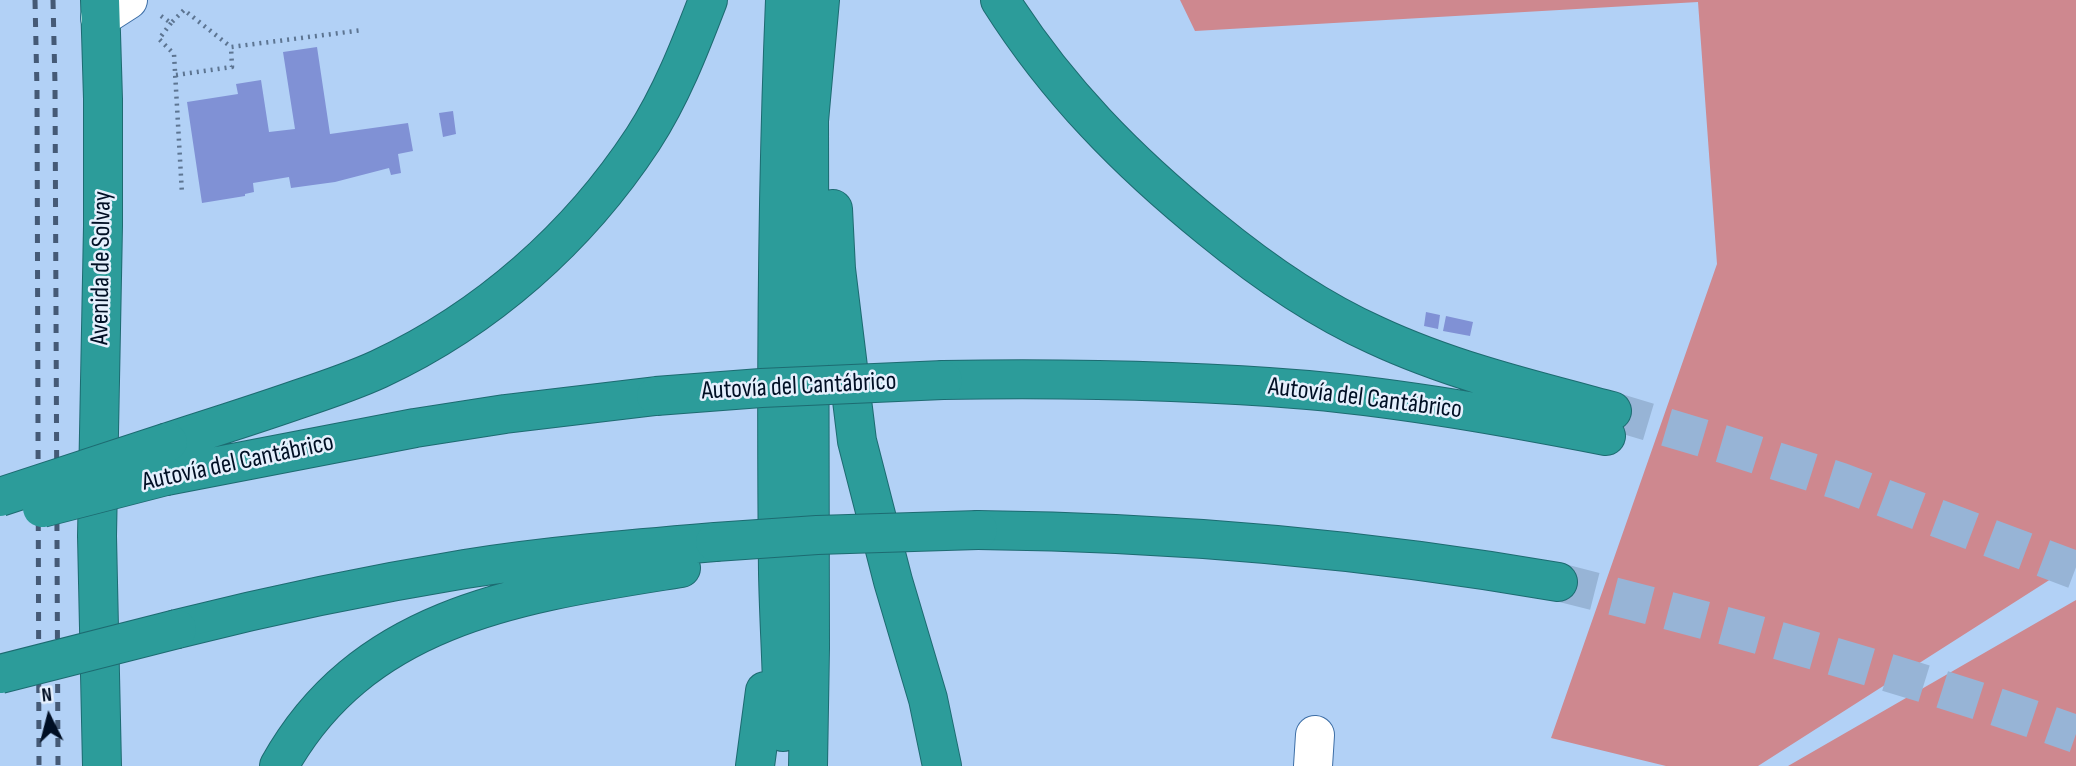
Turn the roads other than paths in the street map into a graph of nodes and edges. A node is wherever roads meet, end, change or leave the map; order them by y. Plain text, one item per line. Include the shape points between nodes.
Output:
1 (708, 0) edge
2 (785, 0) edge
3 (1000, 0) edge
4 (109, 6) edge
5 (819, 11) edge
6 (167, 459) junction
7 (0, 497) edge
8 (0, 519) edge
9 (716, 552) junction
10 (778, 577) junction
11 (1558, 582) tunnel mouth
12 (0, 674) edge
13 (102, 748) edge
14 (279, 766) edge
15 (755, 766) edge
16 (782, 766) edge
17 (808, 766) edge
18 (942, 766) edge

1 - 6 highway via 644,137 574,228 504,293 377,370
2 - 10 highway via 776,288
3 - 6 highway, Autovía del Cantábrico, bridge via 1027,42 1120,150 1254,263 1373,335 1533,390 1609,424 1311,391 1134,380 943,380 656,396
4 - 13 highway, Avenida de Solvay via 103,99 97,536
5 - 17 highway via 809,121
5 - 18 highway via 836,269 857,441
6 - 7 highway, bridge
6 - 8 highway, Autovía del Cantábrico, bridge
9 - 11 highway, bridge via 817,535 978,530 1119,533 1276,544
9 - 12 highway, bridge via 557,557 467,569 177,629
9 - 14 highway via 536,593 462,616 402,642 356,672 329,698
10 - 15 highway
10 - 16 highway

